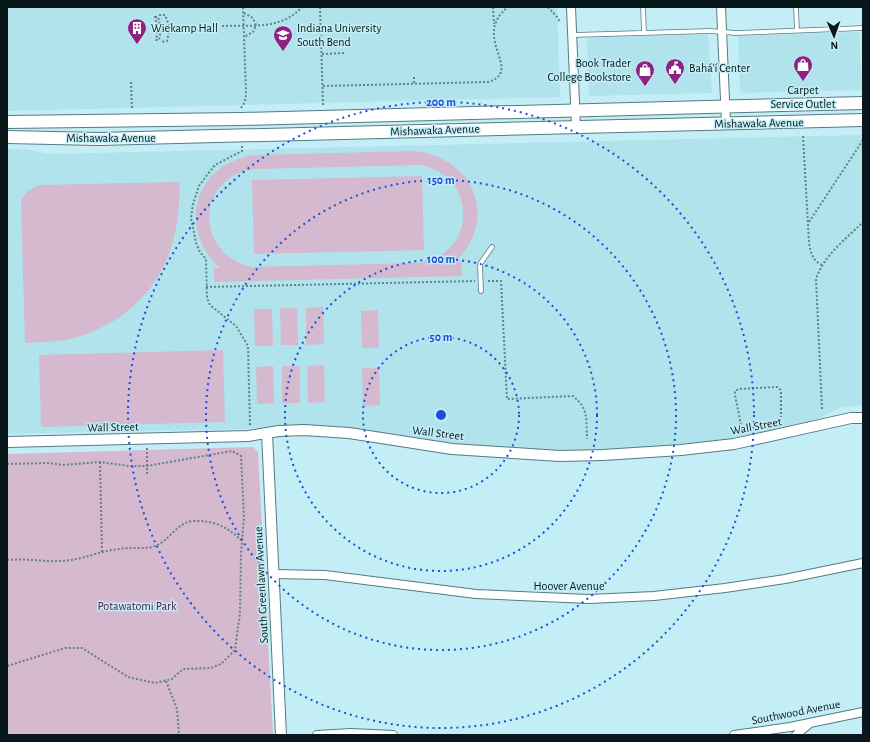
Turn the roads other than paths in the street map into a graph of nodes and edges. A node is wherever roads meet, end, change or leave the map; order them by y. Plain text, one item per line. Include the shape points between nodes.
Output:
1 (571, 7) edge
2 (644, 7) edge
3 (721, 7) edge
4 (796, 7) edge
5 (863, 28) edge
6 (797, 31) junction
7 (723, 32) junction
8 (644, 33) junction
9 (572, 35) junction
10 (863, 103) edge
11 (725, 106) junction
12 (575, 110) junction
13 (863, 120) edge
14 (486, 121) junction
15 (7, 122) edge
16 (726, 123) junction
17 (576, 127) junction
18 (7, 137) edge
19 (492, 247) dead end
20 (481, 291) dead end
21 (863, 418) edge
22 (267, 433) junction
23 (7, 442) edge
24 (863, 563) edge
25 (273, 574) junction
26 (863, 712) edge
27 (811, 723) junction
28 (281, 735) edge
29 (317, 735) edge
30 (393, 735) edge
31 (734, 735) edge
32 (796, 735) edge

1 - 9 street
2 - 8 lane
3 - 7 street
4 - 6 lane
5 - 6 lane
6 - 7 lane
7 - 8 lane
7 - 11 street
8 - 9 lane
9 - 12 street
10 - 11 main road, Mishawaka Avenue
11 - 12 main road, Mishawaka Avenue
11 - 16 street
12 - 14 main road, Mishawaka Avenue
12 - 17 street
13 - 16 main road, Mishawaka Avenue
14 - 15 main road, Mishawaka Avenue
14 - 17 main road, Mishawaka Avenue
14 - 18 main road, Mishawaka Avenue via 107,138
16 - 17 main road, Mishawaka Avenue
19 - 20 lane via 480,264
21 - 22 street, Wall Street via 850,418 734,444 603,455 560,456 452,449 349,433 304,430
22 - 23 street, Wall Street
22 - 25 street, South Greenlawn Avenue
24 - 25 street, Hoover Avenue via 725,588 654,596 590,599 476,594 325,575
25 - 28 street, South Greenlawn Avenue
26 - 27 street, Southwood Avenue
27 - 31 street, Southwood Avenue
27 - 32 street
29 - 30 street

